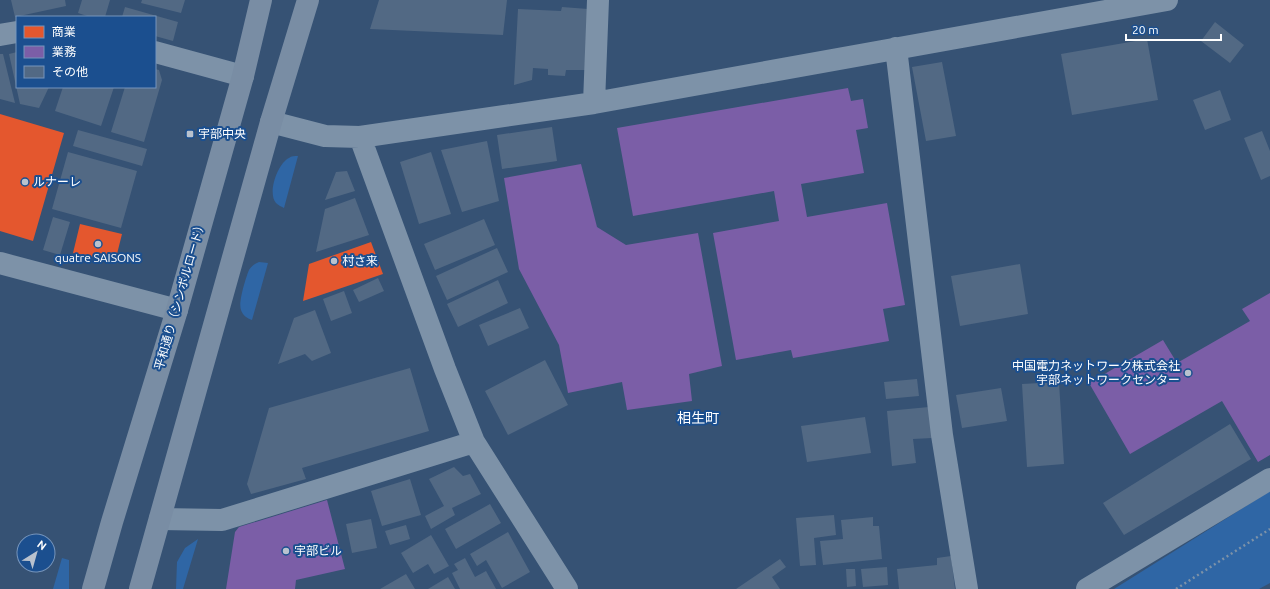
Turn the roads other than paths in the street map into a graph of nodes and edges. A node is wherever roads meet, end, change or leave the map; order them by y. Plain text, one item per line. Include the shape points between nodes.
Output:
1 (261, 0) edge
2 (308, 0) edge
3 (598, 0) edge
4 (1167, 0) edge
5 (16, 32) edge
6 (0, 35) edge
7 (896, 48) junction
8 (156, 52) edge
9 (243, 76) junction
10 (594, 103) junction
11 (271, 122) junction
12 (360, 137) junction
13 (0, 263) edge
14 (177, 310) junction
15 (474, 442) junction
16 (1270, 479) edge
17 (160, 519) junction
18 (559, 586) edge
19 (92, 589) edge
20 (140, 589) edge
21 (967, 589) edge
22 (1087, 589) edge

1 - 9 street, 平和通り（シンボルロード）
2 - 11 street
3 - 10 street
4 - 7 street
5 - 6 street
7 - 10 street
7 - 21 street via 942,435
8 - 9 street
9 - 14 street, 平和通り（シンボルロード）
10 - 12 street
11 - 12 street via 325,136
11 - 17 street
12 - 15 street
13 - 14 street
14 - 19 street, 平和通り（シンボルロード）
15 - 17 street via 222,520
15 - 18 street
16 - 22 street
17 - 20 street

